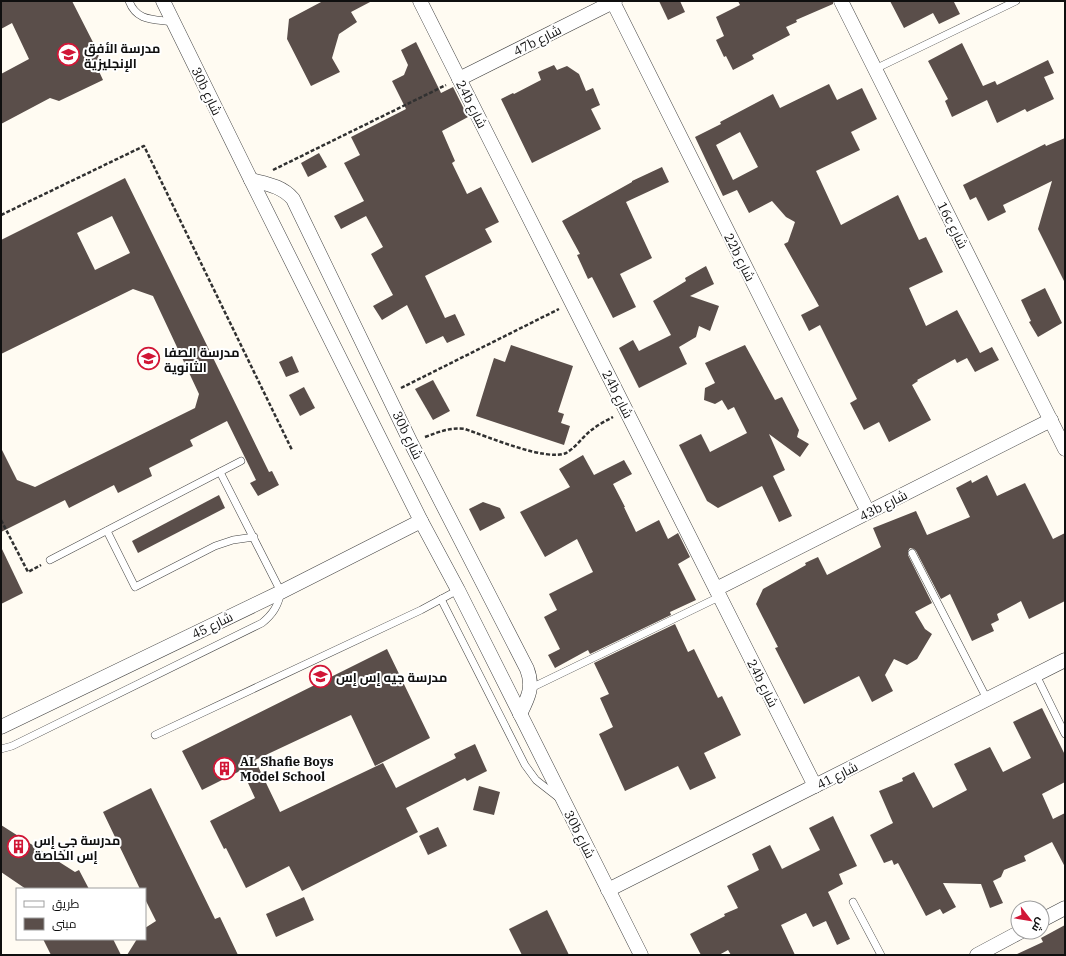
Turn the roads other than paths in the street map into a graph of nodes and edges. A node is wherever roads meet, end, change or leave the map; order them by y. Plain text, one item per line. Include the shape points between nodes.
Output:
1 (129, 1) edge
2 (163, 1) edge
3 (420, 1) edge
4 (841, 1) edge
5 (1016, 1) edge
6 (614, 2) edge
7 (174, 22) junction
8 (875, 69) junction
9 (460, 79) junction
10 (251, 180) junction
11 (1050, 420) junction
12 (1065, 449) edge
13 (241, 460) dead end
14 (220, 472) junction
15 (868, 512) junction
16 (421, 520) junction
17 (107, 531) junction
18 (254, 537) junction
19 (912, 553) dead end
20 (50, 560) road end
21 (458, 590) junction
22 (280, 592) junction
23 (717, 593) junction
24 (441, 599) junction
25 (1065, 660) edge
26 (1036, 675) junction
27 (530, 688) junction
28 (988, 700) junction
29 (520, 714) junction
30 (1, 727) edge
31 (1065, 734) edge
32 (155, 735) dead end
33 (1, 749) edge
34 (815, 786) junction
35 (564, 801) junction
36 (608, 890) junction
37 (853, 902) dead end
38 (1065, 908) edge
39 (1050, 916) edge
40 (1010, 937) edge
41 (641, 955) edge
42 (881, 955) edge
43 (977, 955) edge

1 - 7 lane via 135,12 142,17
2 - 7 street, 30b شارع
3 - 9 street, 24b شارع
4 - 8 street, 16c شارع
5 - 8 lane
6 - 9 street, 47b شارع
6 - 15 street, 22b شارع
7 - 10 street, 30b شارع
8 - 11 street, 16c شارع
9 - 23 street, 24b شارع
10 - 16 street, 30b شارع
10 - 27 street, 30b شارع via 281,188 293,199 387,394 527,669
11 - 12 street, 16c شارع
11 - 15 street, 43b شارع
13 - 14 lane
14 - 17 lane
14 - 18 lane
15 - 23 street, 43b شارع
16 - 21 street, 30b شارع
16 - 22 street, شارع 45
17 - 18 lane via 134,587 215,546
17 - 20 lane
18 - 22 lane
19 - 28 lane
21 - 24 lane
21 - 29 street, 30b شارع
22 - 30 street, شارع 45
22 - 33 lane via 278,604 272,615 262,623 12,746
23 - 27 lane
23 - 34 street, 24b شارع
24 - 32 lane
24 - 35 lane via 525,765 536,780
25 - 26 street, شارع 41
26 - 28 street, شارع 41
26 - 31 lane
27 - 29 street, 30b شارع via 530,694
28 - 34 street, شارع 41
29 - 35 street, 30b شارع
34 - 36 street, شارع 41
35 - 36 street, 30b شارع
36 - 41 street, 30b شارع
37 - 42 lane
38 - 39 street
40 - 43 street

